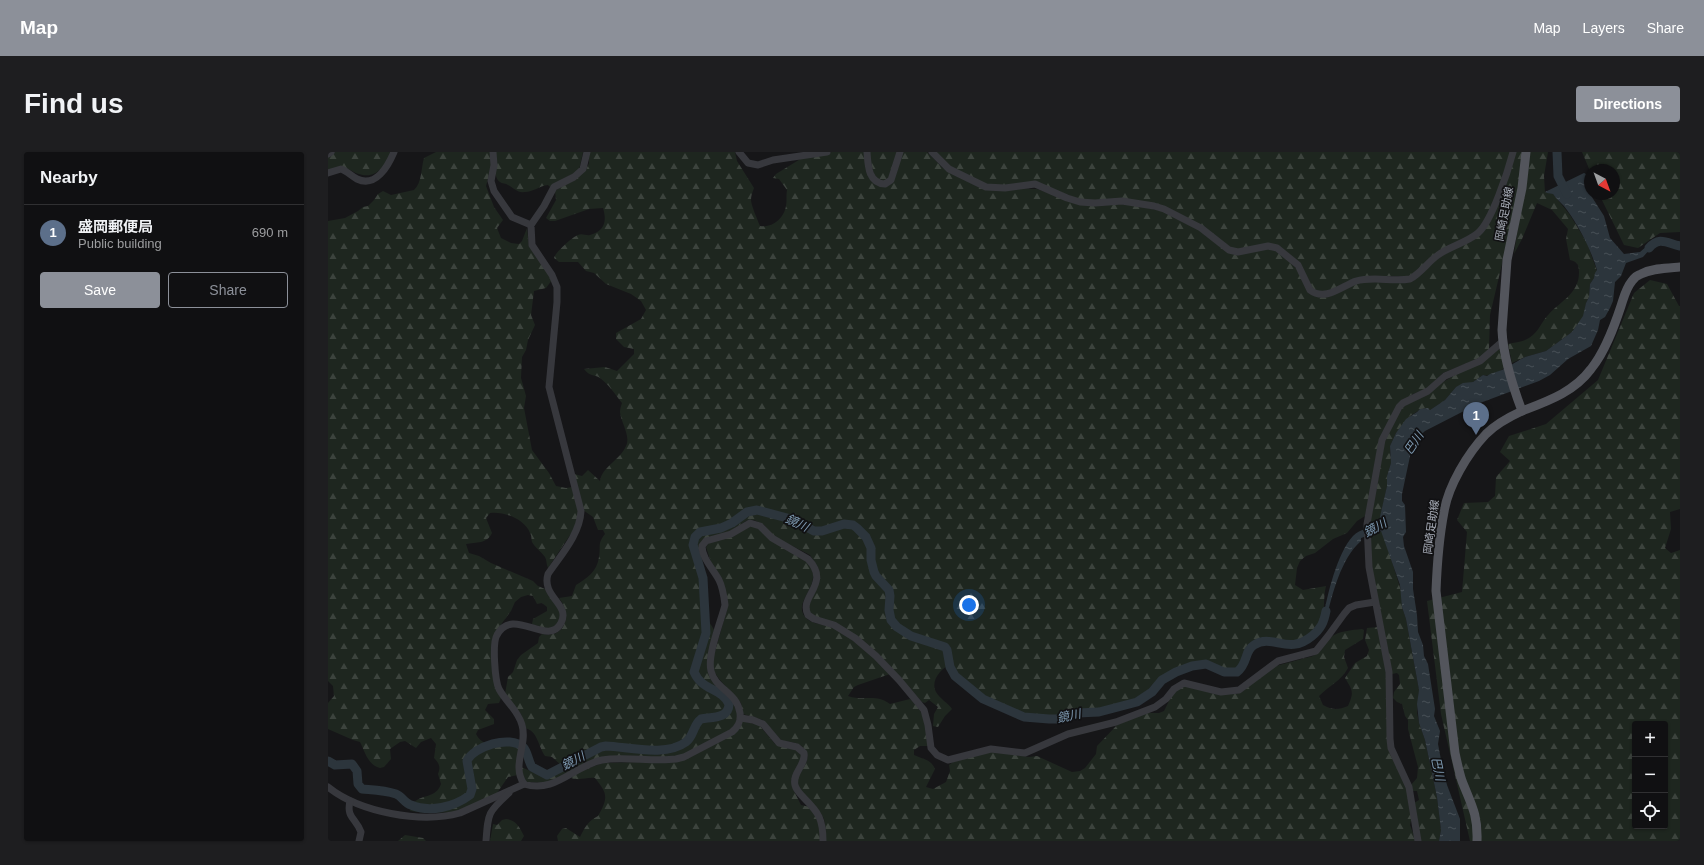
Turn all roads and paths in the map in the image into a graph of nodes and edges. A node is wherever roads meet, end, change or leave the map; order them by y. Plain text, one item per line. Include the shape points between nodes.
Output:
1 (331, 152) edge
2 (394, 152) edge
3 (493, 152) edge
4 (587, 152) edge
5 (739, 152) edge
6 (827, 152) edge
7 (867, 152) edge
8 (900, 152) edge
9 (932, 152) edge
10 (1513, 152) edge
11 (1526, 152) edge
12 (328, 154) edge
13 (328, 173) edge
14 (531, 224) junction
15 (1680, 267) edge
16 (1502, 342) junction
17 (1521, 408) junction
18 (1375, 602) junction
19 (741, 718) junction
20 (524, 784) junction
21 (328, 787) edge
22 (350, 801) junction
23 (359, 841) edge
24 (486, 841) edge
25 (823, 841) edge
26 (1418, 841) edge
27 (1477, 841) edge

1 - 12 street
2 - 13 street via 387,167 372,180 358,179 340,169
3 - 14 street via 494,165 490,181 494,191 512,217
4 - 14 street via 583,169 574,177 554,187
5 - 6 street via 748,163 758,165 773,160
7 - 8 street via 872,176 879,183 885,184 891,180
9 - 10 street via 949,169 986,187 1005,188 1035,184 1080,202 1122,201 1154,206 1201,228 1229,250 1238,252 1268,246 1277,248 1298,265 1310,290 1321,295 1365,278 1410,279 1437,256 1478,233 1505,181
11 - 16 main road, 岡崎足助線 via 1508,260
14 - 20 street via 532,245 557,287 549,387 581,517 576,531 547,578 548,588 564,614 560,626 546,632 516,623 500,630 495,639 497,684 517,712 523,732 518,768
15 - 17 main road via 1649,271 1632,280 1592,369 1576,385 1553,400
16 - 17 main road, 岡崎足助線
16 - 18 street via 1480,361 1445,376 1428,391 1407,400 1399,407 1382,440 1367,524 1369,567
17 - 27 main road, 岡崎足助線 via 1486,434 1454,481 1444,512 1437,572 1436,592 1455,753 1462,779 1474,807
18 - 19 street via 1349,608 1316,651 1278,661 1239,690 1221,692 1184,683 1155,707 1116,722 1068,734 1025,753 991,749 948,760 937,755 931,748 924,710 876,656 855,638 834,625 808,615 805,606 817,582 812,563 772,538 760,526 750,523 731,534 706,541 702,546 721,584 725,605 710,662 711,672 716,681 736,701
18 - 26 street via 1389,672 1391,748 1409,787
19 - 20 street via 737,728 732,732 684,757 669,760 603,760 549,785 539,787
19 - 25 street via 762,724 779,743 797,747 804,753 804,762 795,777 796,787 819,815 823,824
20 - 22 street via 450,816 416,817 395,814
20 - 24 street via 493,807 487,824
21 - 22 street
22 - 23 street via 348,810 361,832

